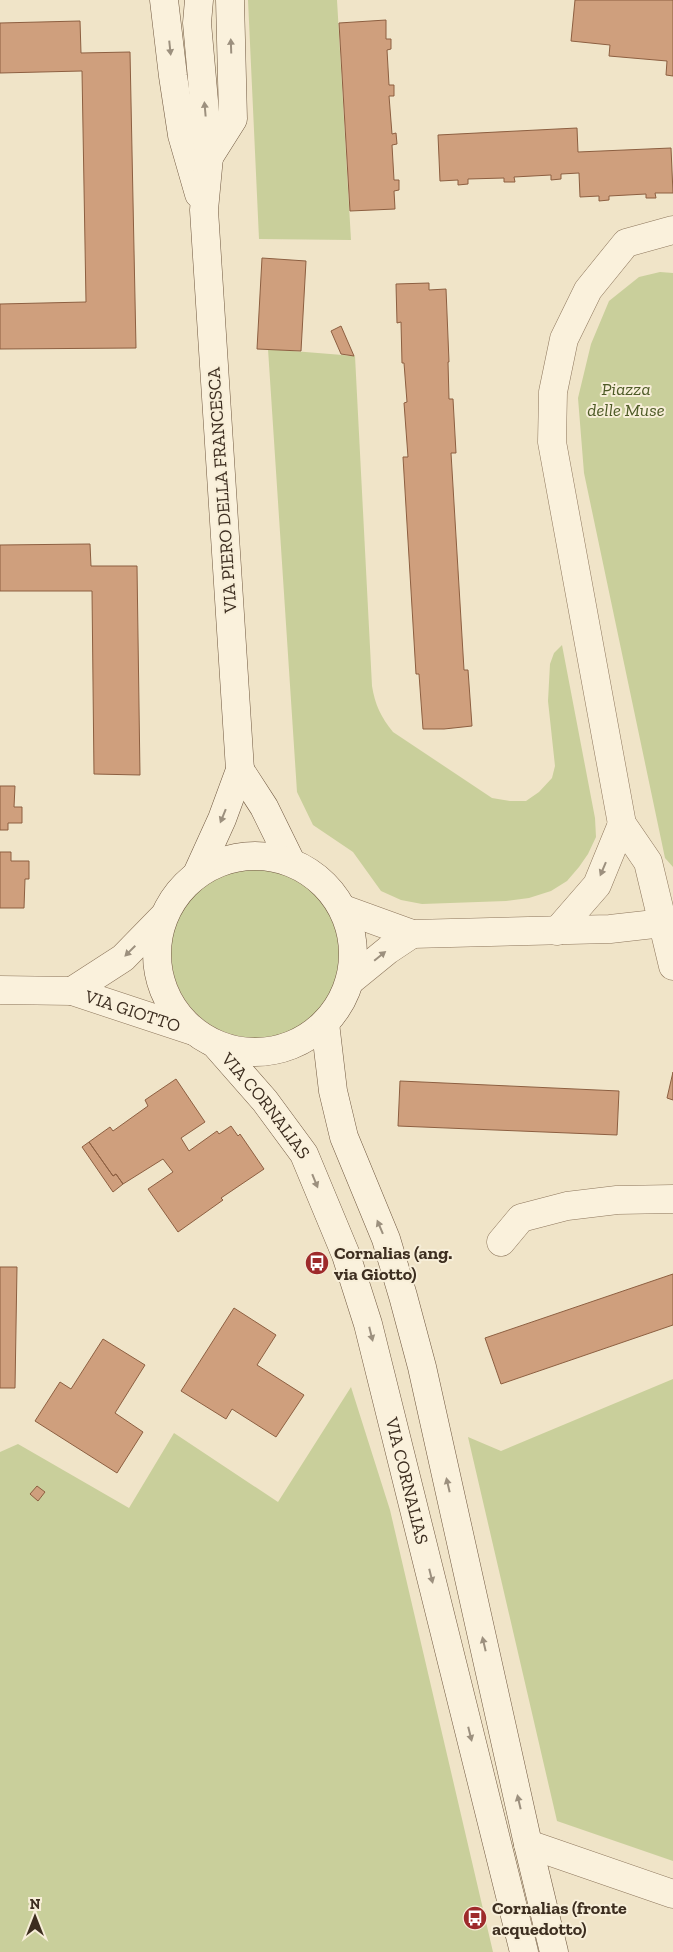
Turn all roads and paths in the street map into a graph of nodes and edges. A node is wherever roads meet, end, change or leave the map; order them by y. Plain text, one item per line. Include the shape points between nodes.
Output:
1 (164, 0) edge
2 (199, 0) edge
3 (230, 0) edge
4 (209, 157) junction
5 (204, 210) junction
6 (673, 230) edge
7 (240, 770) junction
8 (622, 824) junction
9 (291, 862) junction
10 (197, 874) junction
11 (343, 910) junction
12 (164, 916) junction
13 (668, 922) edge
14 (557, 931) junction
15 (412, 934) junction
16 (673, 966) edge
17 (350, 981) junction
18 (0, 990) edge
19 (72, 991) junction
20 (325, 1023) junction
21 (204, 1037) junction
22 (673, 1198) edge
23 (501, 1242) dead end
24 (528, 1844) junction
25 (673, 1894) edge
26 (524, 1952) edge
27 (554, 1952) edge

1 -> 5 street, VIA PIERO DELLA FRANCESCA via 182,135
4 -> 2 street, VIA PIERO DELLA FRANCESCA via 197,23
4 -> 3 street via 233,119
4 - 5 street, VIA PIERO DELLA FRANCESCA
5 - 7 street, VIA PIERO DELLA FRANCESCA
6 - 8 street via 626,243 588,290 564,339 553,392 552,442
7 - 9 street, VIA PIERO DELLA FRANCESCA via 264,807
7 -> 10 street, VIA PIERO DELLA FRANCESCA
8 - 13 street via 648,862
8 -> 14 street via 597,885
9 - 10 street via 267,856 243,856 218,862
9 - 11 street via 322,881
10 - 12 street via 181,889
11 - 15 street
11 - 17 street via 353,944
12 -> 19 street, VIA GIOTTO via 123,958
12 - 21 street, VIA CORNALIAS via 157,944 162,985 170,1004 183,1021
13 - 14 street
13 - 16 street
14 - 15 street
17 -> 15 street
17 - 20 street, VIA GIOTTO via 340,1003
18 - 19 street, VIA GIOTTO
19 - 21 street, VIA GIOTTO
20 - 21 street, VIA GIOTTO via 310,1036 273,1050 234,1050
24 -> 20 street via 422,1367 386,1239 344,1137 333,1091
21 -> 26 street, VIA CORNALIAS via 265,1101 304,1154 346,1255 368,1324
22 - 23 street via 567,1206 521,1218
24 - 25 street
24 - 27 street

